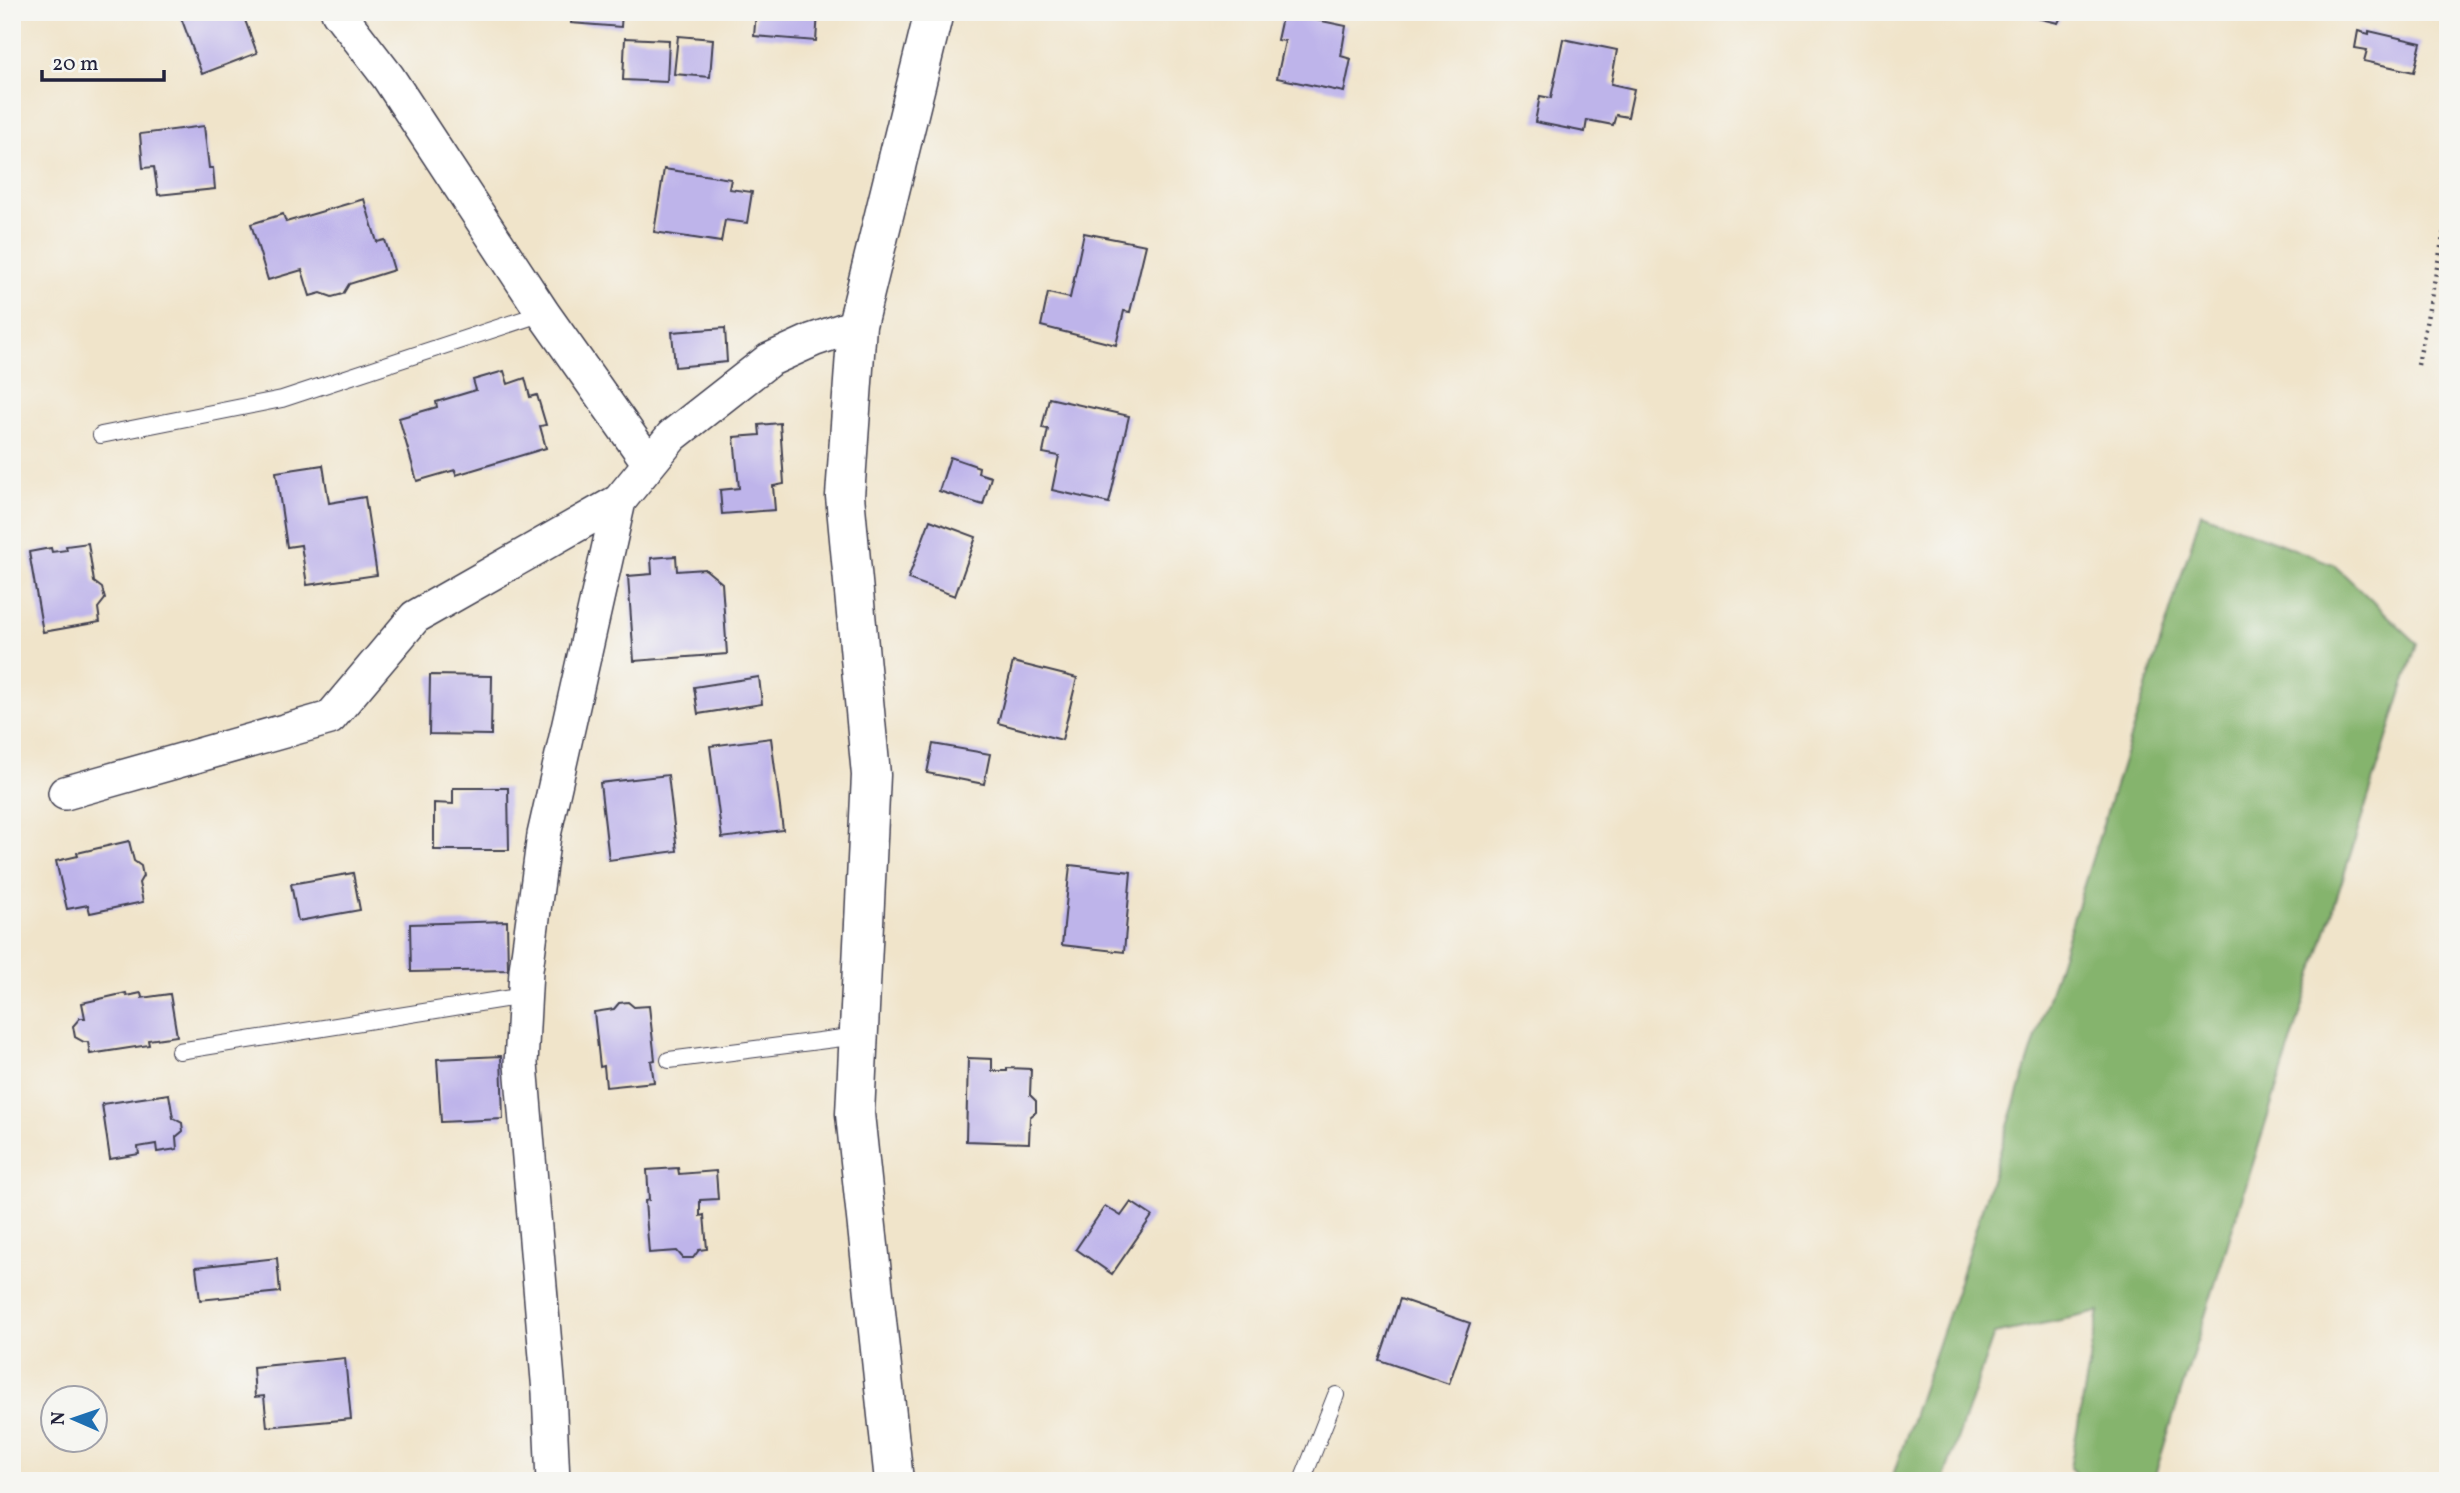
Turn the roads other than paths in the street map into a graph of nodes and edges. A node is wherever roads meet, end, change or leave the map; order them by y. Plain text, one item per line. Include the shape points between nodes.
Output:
1 (338, 12) edge
2 (934, 12) edge
3 (543, 313) junction
4 (857, 325) junction
5 (102, 435) dead end
6 (649, 463) junction
7 (619, 501) junction
8 (65, 793) dead end
9 (524, 996) junction
10 (858, 1036) junction
11 (178, 1051) dead end
12 (669, 1060) dead end
13 (1336, 1395) dead end
14 (553, 1481) edge
15 (894, 1481) edge
16 (1302, 1481) edge

1 - 3 street via 388,77
2 - 4 street
3 - 5 lane via 282,399
3 - 6 street
4 - 6 street via 769,360 672,436
4 - 10 street via 845,496 871,775
6 - 7 street
7 - 8 street via 415,617 330,718
7 - 9 street via 544,835
9 - 11 lane
9 - 14 street via 522,1064 550,1392
10 - 12 lane
10 - 15 street via 855,1114
13 - 16 lane

